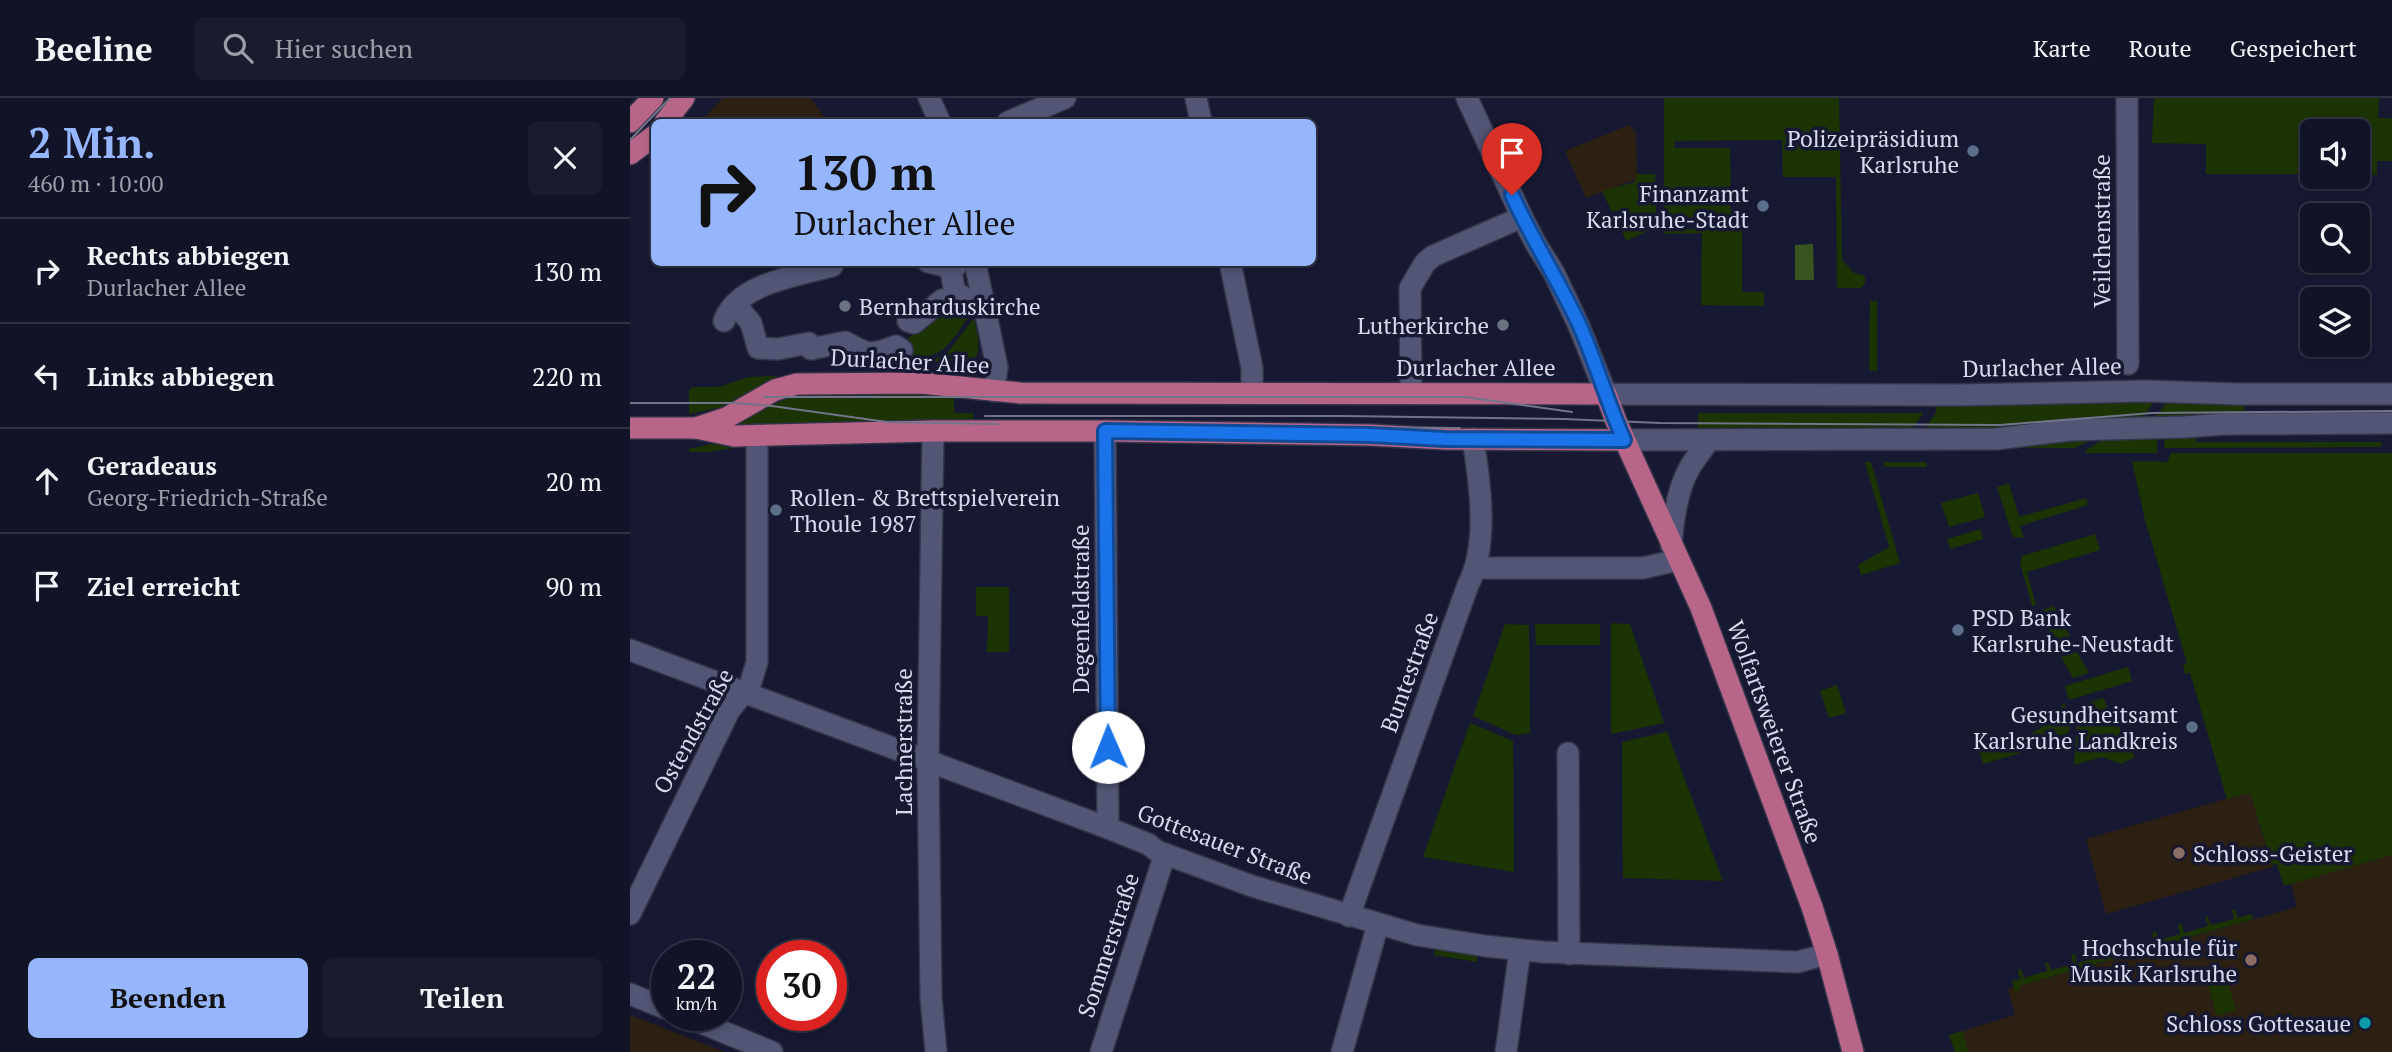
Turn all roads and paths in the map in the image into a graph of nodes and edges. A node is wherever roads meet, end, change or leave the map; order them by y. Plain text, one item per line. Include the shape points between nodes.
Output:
1 (653, 98) edge
2 (684, 98) edge
3 (929, 98) edge
4 (1065, 98) edge
5 (1196, 98) edge
6 (1467, 98) edge
7 (2127, 98) edge
8 (667, 119) edge
9 (939, 119) edge
10 (1016, 119) edge
11 (1200, 119) edge
12 (630, 122) edge
13 (651, 138) edge
14 (630, 154) edge
15 (1522, 217) junction
16 (960, 266) edge
17 (960, 266) edge
18 (1231, 266) edge
19 (830, 267) edge
20 (779, 277) edge
21 (2128, 364) dead end
22 (994, 391) junction
23 (1252, 393) junction
24 (1411, 393) junction
25 (1606, 394) junction
26 (2392, 394) edge
27 (2392, 423) edge
28 (630, 428) edge
29 (696, 428) junction
30 (933, 431) junction
31 (1105, 431) junction
32 (757, 435) junction
33 (1473, 439) junction
34 (1624, 440) junction
35 (1708, 441) junction
36 (1674, 552) junction
37 (1477, 568) junction
38 (630, 650) edge
39 (744, 693) junction
40 (1569, 753) dead end
41 (928, 762) junction
42 (1108, 828) junction
43 (1165, 854) junction
44 (630, 914) edge
45 (1349, 916) junction
46 (1378, 925) junction
47 (1520, 950) junction
48 (1569, 954) junction
49 (1827, 954) junction
50 (630, 994) edge
51 (651, 1003) edge
52 (721, 1031) edge
53 (772, 1052) edge
54 (936, 1052) edge
55 (1101, 1052) edge
56 (1342, 1052) edge
57 (1506, 1052) edge
58 (1853, 1052) edge

1 - 12 main road
2 - 8 main road
3 - 9 street
4 - 10 street
5 - 11 street
6 - 15 street
7 - 21 street, Veilchenstraße
13 - 14 main road
15 - 24 street via 1433,256 1418,272 1410,288
15 - 25 street via 1554,273
16 - 20 street via 959,297 942,300 911,322 899,348 877,354 866,354 845,342 811,349 809,343 758,348 751,323 729,312 761,285
17 - 22 street via 997,367
18 - 23 street via 1252,368
19 - 20 street
22 - 23 main road, Durlacher Allee
22 - 29 main road, Durlacher Allee via 921,383 797,384
23 - 24 main road, Durlacher Allee
24 - 25 main road, Durlacher Allee
25 - 26 street, Durlacher Allee
25 - 34 main road, Wolfartsweierer Straße
27 - 35 street, Durlacher Allee via 2070,429 1996,439
28 - 29 main road, Durlacher Allee
29 - 32 main road, Durlacher Allee via 734,436
30 - 31 main road, Durlacher Allee
30 - 32 main road, Durlacher Allee
30 - 41 street, Lachnerstraße
31 - 33 main road, Durlacher Allee
31 - 42 street, Degenfeldstraße
32 - 39 street, Ostendstraße via 757,662
33 - 34 main road, Durlacher Allee
33 - 37 street, Buntestraße via 1480,534
34 - 35 street, Durlacher Allee
34 - 36 main road, Wolfartsweierer Straße
35 - 36 street via 1679,496
36 - 37 street via 1643,568
36 - 49 main road, Wolfartsweierer Straße via 1701,608
37 - 45 street, Buntestraße
38 - 39 street, Gottesauer Straße
39 - 41 street, Gottesauer Straße
39 - 44 street, Ostendstraße via 729,711
40 - 48 street
41 - 42 street, Gottesauer Straße
41 - 54 street, Lachnerstraße via 931,998
42 - 43 street, Gottesauer Straße
43 - 45 street, Gottesauer Straße
43 - 55 street, Sommerstraße
45 - 46 street, Gottesauer Straße
46 - 47 street, Gottesauer Straße
46 - 56 street
47 - 48 street, Gottesauer Straße
47 - 57 street
48 - 49 street, Gottesauer Straße via 1798,962
49 - 58 main road, Wolfartsweierer Straße
50 - 51 street
52 - 53 street

